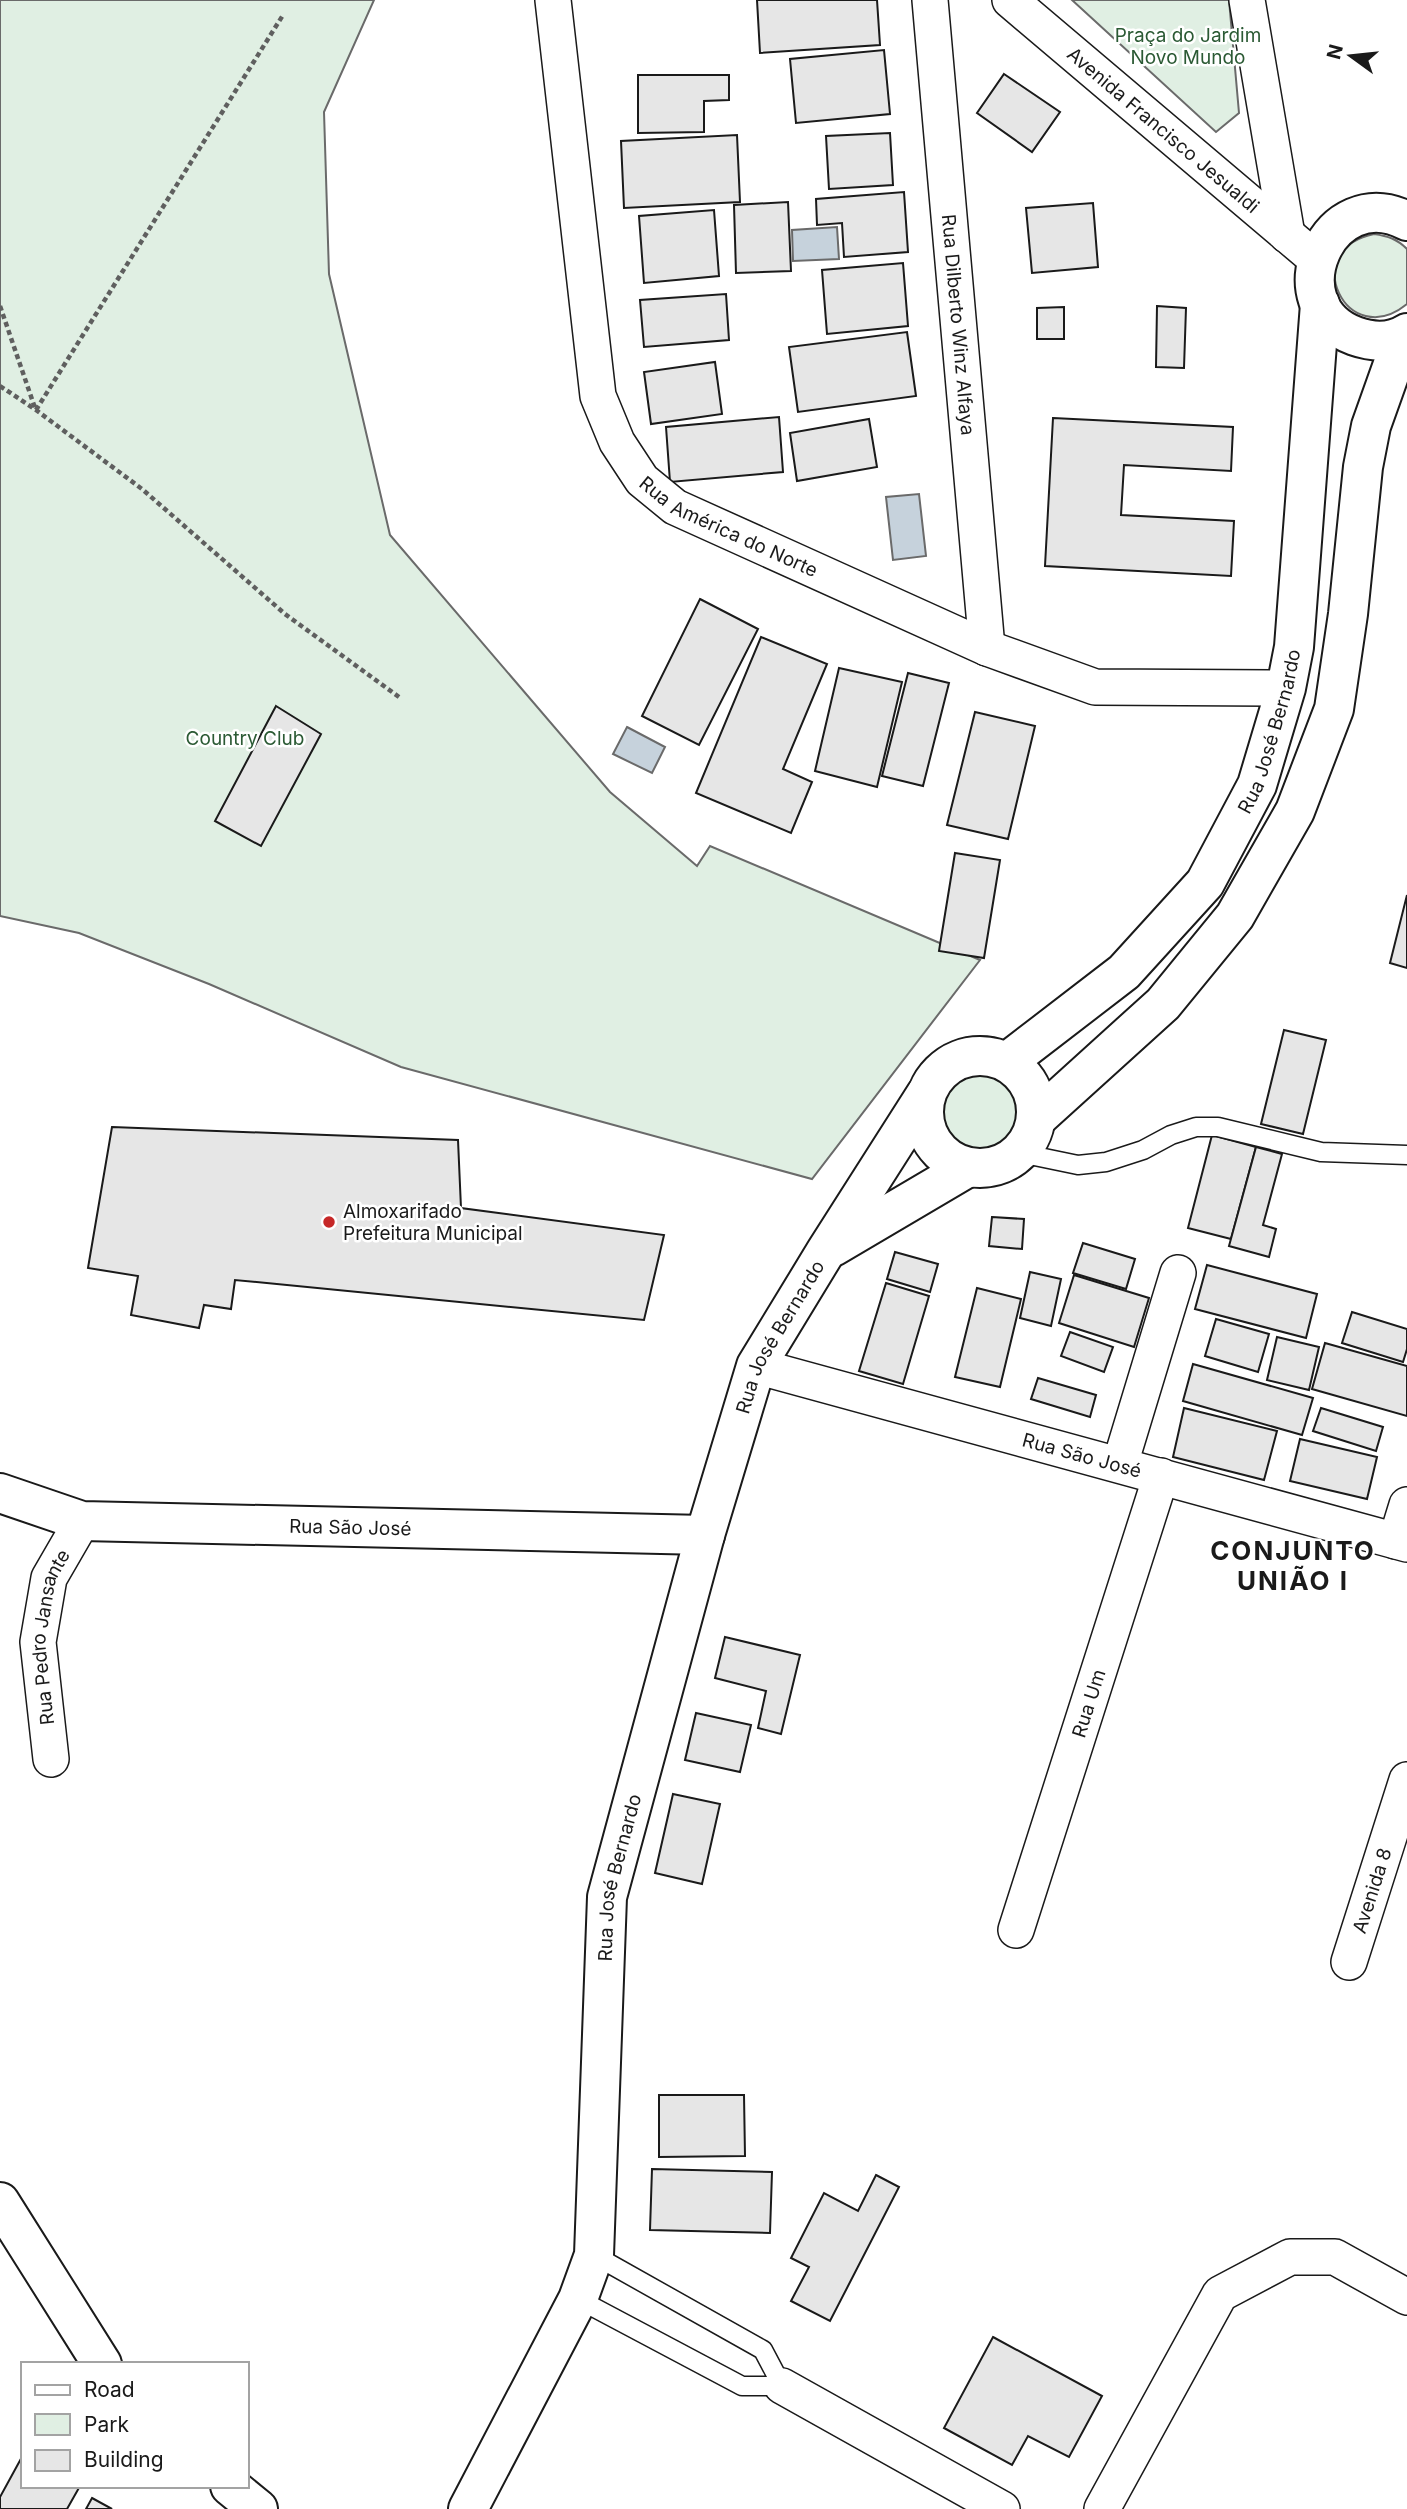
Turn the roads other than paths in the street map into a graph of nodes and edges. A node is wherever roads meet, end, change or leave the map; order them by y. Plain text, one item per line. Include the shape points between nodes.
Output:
1 (553, 0) edge
2 (930, 0) edge
3 (1010, 0) edge
4 (1247, 0) edge
5 (1397, 212) edge
6 (1287, 235) junction
7 (1317, 260) junction
8 (1320, 304) junction
9 (1405, 335) edge
10 (987, 648) junction
11 (1286, 688) junction
12 (1007, 1062) junction
13 (926, 1094) junction
14 (1036, 1119) junction
15 (1020, 1153) junction
16 (1407, 1155) edge
17 (967, 1168) junction
18 (826, 1251) junction
19 (1178, 1273) dead end
20 (756, 1366) junction
21 (1120, 1464) junction
22 (1161, 1476) junction
23 (0, 1493) edge
24 (1407, 1505) edge
25 (82, 1521) junction
26 (705, 1535) junction
27 (1401, 1543) edge
28 (51, 1759) dead end
29 (1407, 1780) edge
30 (1016, 1930) dead end
31 (1349, 1962) dead end
32 (0, 2202) edge
33 (594, 2255) junction
34 (1407, 2297) edge
35 (578, 2299) junction
36 (101, 2362) edge
37 (782, 2386) junction
38 (232, 2488) edge
39 (258, 2509) edge
40 (468, 2509) edge
41 (1002, 2509) edge
42 (1102, 2509) edge

1 - 10 street, Rua América do Norte via 598,396 617,442 642,480 675,507
2 - 10 street, Rua Dilberto Winz Alfaya
3 - 6 street, Avenida Francisco Jesualdi
4 - 6 street
5 - 7 street via 1357,216 1339,226 1325,241
6 - 7 street, Avenida Francisco Jesualdi
7 - 8 street, Rua José Bernardo via 1314,282
8 - 9 street via 1346,333 1365,340
8 - 11 street, Rua José Bernardo via 1294,647
9 - 14 street via 1371,426 1363,467 1334,709 1296,811 1235,916 1163,1004
10 - 11 street, Rua América do Norte via 1095,687
11 - 12 street, Rua José Bernardo via 1257,785 1205,883 1124,972
12 - 13 street via 968,1056 950,1064
12 - 14 street via 1030,1085
13 - 17 street via 926,1132 949,1161
13 - 18 street, Rua José Bernardo
14 - 15 street via 1031,1138
15 - 16 lane via 1078,1166 1106,1162 1196,1127 1321,1152
15 - 17 street via 995,1167
17 - 18 street, Rua José Bernardo
18 - 20 street, Rua José Bernardo
19 - 21 street
20 - 21 street, Rua São José
20 - 26 street, Rua José Bernardo
21 - 22 street, Rua São José
22 - 27 street, Rua São José
22 - 30 street, Rua Um
23 - 25 street, Rua São José
24 - 27 street
25 - 26 street, Rua São José
25 - 28 street, Rua Pedro Jansante via 49,1578 38,1642
26 - 33 street, Rua José Bernardo via 607,1897
29 - 31 street, Avenida 8
32 - 36 street
33 - 35 street, Rua José Bernardo
33 - 37 lane via 763,2350
34 - 42 street via 1335,2257 1290,2257 1220,2294
35 - 37 lane via 742,2386
35 - 40 street, Rua José Bernardo
37 - 41 street
38 - 39 street

